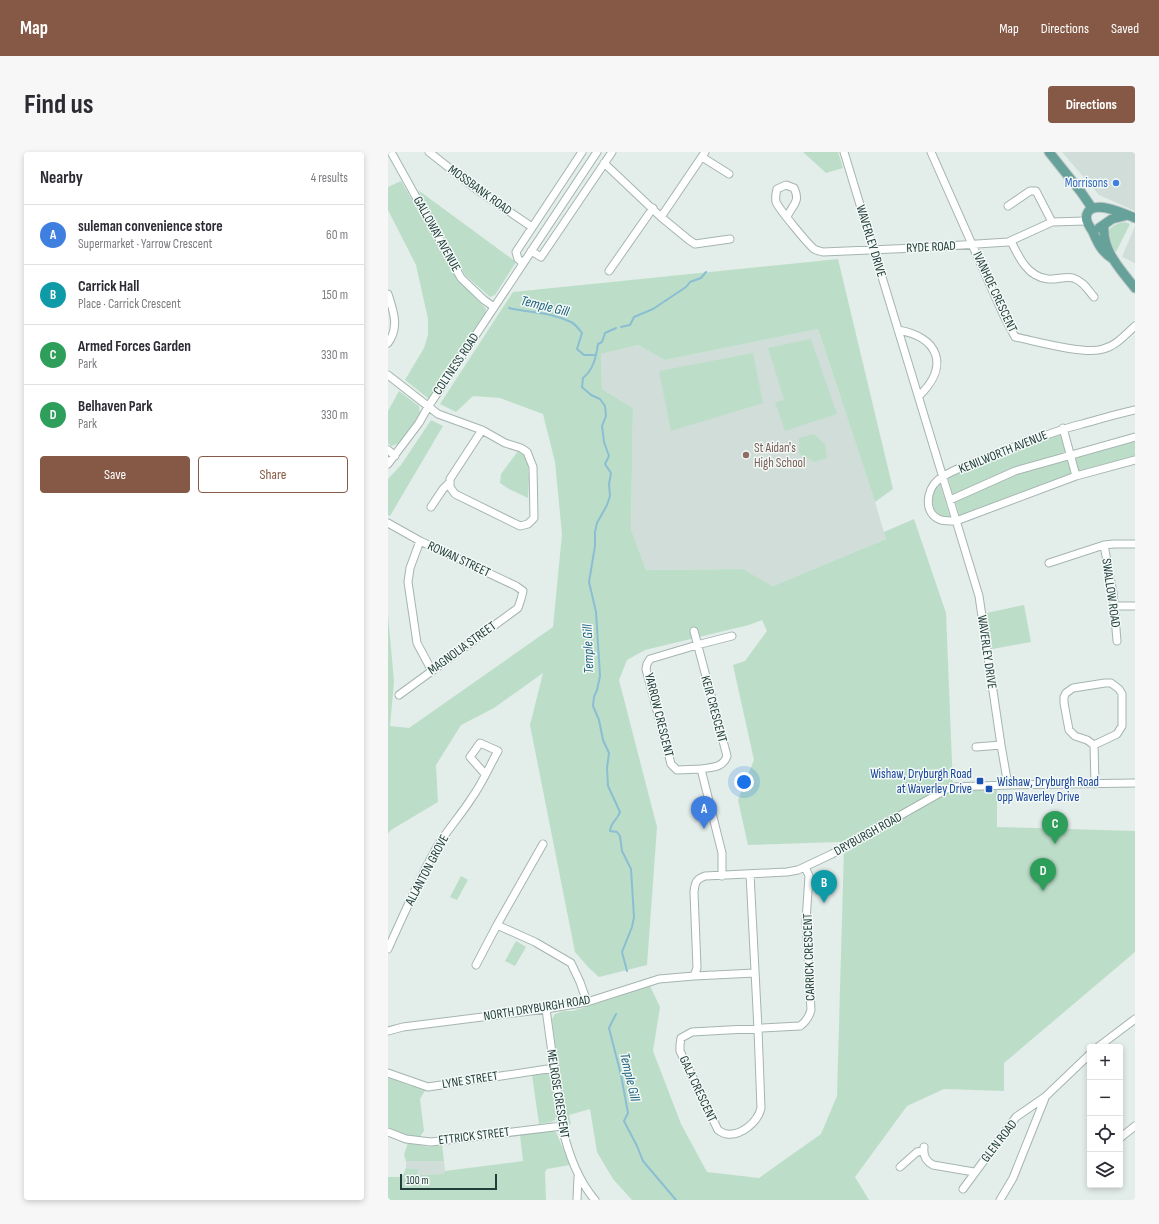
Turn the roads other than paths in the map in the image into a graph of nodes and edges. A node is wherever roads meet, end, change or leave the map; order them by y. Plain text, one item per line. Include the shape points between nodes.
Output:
1 (391, 152) edge
2 (429, 152) edge
3 (582, 152) edge
4 (597, 152) edge
5 (612, 152) edge
6 (844, 152) edge
7 (931, 152) edge
8 (1049, 152) edge
9 (704, 155) edge
10 (604, 163) junction
11 (729, 174) dead end
12 (1008, 206) dead end
13 (653, 208) junction
14 (1096, 208) junction
15 (661, 216) junction
16 (1132, 216) edge
17 (787, 217) dead end
18 (1052, 222) junction
19 (1088, 223) junction
20 (1105, 224) junction
21 (532, 227) junction
22 (730, 239) dead end
23 (1012, 241) junction
24 (972, 245) junction
25 (531, 250) junction
26 (874, 250) junction
27 (1113, 259) junction
28 (523, 263) junction
29 (609, 271) dead end
30 (1135, 288) edge
31 (388, 294) edge
32 (1094, 297) dead end
33 (494, 307) junction
34 (1135, 326) edge
35 (898, 330) junction
36 (388, 343) edge
37 (388, 375) edge
38 (919, 396) junction
39 (428, 407) junction
40 (1135, 410) edge
41 (1063, 428) junction
42 (482, 430) junction
43 (1135, 437) edge
44 (388, 450) edge
45 (1070, 455) junction
46 (395, 456) junction
47 (1135, 460) edge
48 (388, 464) edge
49 (1076, 476) junction
50 (944, 477) junction
51 (450, 482) junction
52 (950, 500) junction
53 (431, 507) dead end
54 (956, 521) junction
55 (388, 523) edge
56 (420, 541) junction
57 (1135, 544) edge
58 (1104, 545) junction
59 (1049, 563) dead end
60 (521, 599) joint
61 (1114, 606) junction
62 (1135, 606) edge
63 (694, 631) dead end
64 (732, 636) dead end
65 (1117, 641) dead end
66 (697, 645) junction
67 (432, 671) junction
68 (399, 695) dead end
69 (1001, 745) junction
70 (1094, 745) junction
71 (976, 747) dead end
72 (702, 769) junction
73 (485, 774) dead end
74 (1095, 784) junction
75 (1135, 784) edge
76 (1008, 785) junction
77 (543, 844) dead end
78 (805, 867) junction
79 (750, 874) junction
80 (722, 876) junction
81 (497, 925) junction
82 (388, 949) edge
83 (476, 965) dead end
84 (755, 973) junction
85 (694, 976) junction
86 (587, 1002) junction
87 (546, 1009) junction
88 (1135, 1019) edge
89 (758, 1029) junction
90 (388, 1031) edge
91 (1102, 1044) edge
92 (1087, 1057) edge
93 (554, 1068) junction
94 (388, 1073) edge
95 (1045, 1097) junction
96 (562, 1126) junction
97 (1135, 1126) edge
98 (388, 1132) edge
99 (1123, 1136) edge
100 (900, 1167) dead end
101 (974, 1172) junction
102 (578, 1177) junction
103 (962, 1189) dead end
104 (577, 1200) edge
105 (595, 1200) edge
106 (1000, 1200) edge

1 - 33 street, GALLOWAY AVENUE via 461,278
2 - 21 street, MOSSBANK ROAD via 476,189
3 - 21 street
4 - 25 street, COLTNESS ROAD
5 - 10 street
6 - 26 street, WAVERLEY DRIVE
7 - 24 street, IVANHOE CRESCENT
8 - 14 main road
9 - 11 street
9 - 15 street
10 - 13 street
10 - 25 street via 541,257
12 - 18 street via 1030,191 1036,191
13 - 15 street
13 - 29 street
14 - 16 main road via 1113,209
14 - 19 main road via 1087,213
14 - 20 main road via 1106,212
15 - 22 street via 695,244
16 - 20 main road via 1112,219
17 - 26 street, RYDE ROAD via 818,251
18 - 19 street, RYDE ROAD
18 - 23 street, RYDE ROAD
19 - 20 main road via 1098,228
19 - 27 main road via 1101,248
20 - 27 main road via 1104,238
21 - 28 street via 516,252 518,259
23 - 24 street, RYDE ROAD
23 - 32 street via 1025,267 1040,277 1074,278 1084,284
24 - 26 street, RYDE ROAD
24 - 34 street, IVANHOE CRESCENT via 1015,337 1090,352 1115,344
25 - 28 street, COLTNESS ROAD
26 - 35 street, WAVERLEY DRIVE
27 - 30 main road
28 - 33 street, COLTNESS ROAD
31 - 36 street via 396,320
33 - 39 street, COLTNESS ROAD
35 - 38 street, WAVERLEY DRIVE
35 - 38 street via 911,332 922,338 932,347 938,359 936,374
37 - 39 street
38 - 50 street, WAVERLEY DRIVE
39 - 42 street via 438,414
39 - 46 street, COLTNESS ROAD
40 - 41 street, KENILWORTH AVENUE
41 - 45 street, KENILWORTH AVENUE
41 - 50 street, KENILWORTH AVENUE
42 - 51 street
42 - 51 street via 527,452 533,467 534,518 528,524 520,526 455,494
43 - 45 street, KENILWORTH AVENUE
44 - 46 street
45 - 49 street, KENILWORTH AVENUE
45 - 52 street, KENILWORTH AVENUE via 1015,472
46 - 48 street, COLTNESS ROAD
47 - 49 street
49 - 54 street
50 - 52 street, WAVERLEY DRIVE
50 - 54 street via 932,487 928,493 928,501 936,517
51 - 53 street
52 - 54 street, WAVERLEY DRIVE
54 - 69 street, WAVERLEY DRIVE via 979,596
55 - 56 street, ROWAN STREET
56 - 60 street, ROWAN STREET via 516,586 522,591
56 - 67 street via 410,568 408,582 417,643
57 - 58 street
58 - 59 street
58 - 61 street, SWALLOW ROAD via 1112,581
60 - 67 street, MAGNOLIA STREET via 518,608
61 - 62 street
61 - 65 street, SWALLOW ROAD
63 - 66 street, KEIR CRESCENT
64 - 66 street, YARROW CRESCENT
66 - 72 street, KEIR CRESCENT via 727,756 725,762 719,766
66 - 72 street, YARROW CRESCENT via 650,659 646,669 671,764 677,770
67 - 68 street, MAGNOLIA STREET
69 - 71 street
69 - 76 street, WAVERLEY DRIVE
70 - 70 street via 1118,734 1122,726 1122,694 1111,683 1073,688 1064,697 1069,730 1075,736
70 - 74 street
72 - 80 street via 722,853
73 - 82 street, ALLANTON GROVE via 472,798 438,845
74 - 75 street, DRYBURGH ROAD
74 - 76 street, DRYBURGH ROAD
76 - 78 street, DRYBURGH ROAD via 947,789 844,848
77 - 81 street
78 - 79 street, DRYBURGH ROAD via 787,872
78 - 89 street, CARRICK CRESCENT via 809,876 806,921 811,1010 800,1026
79 - 80 street, DRYBURGH ROAD
79 - 84 street, GALA CRESCENT
80 - 85 street, DRYBURGH ROAD via 705,876 694,884 697,968
81 - 83 street
81 - 86 street via 535,942 571,963
84 - 85 street, NORTH DRYBURGH ROAD
84 - 89 street, GALA CRESCENT
85 - 86 street, NORTH DRYBURGH ROAD via 652,980
86 - 87 street, NORTH DRYBURGH ROAD
87 - 90 street, NORTH DRYBURGH ROAD
87 - 93 street, MELROSE CRESCENT
88 - 91 street
89 - 89 street, GALA CRESCENT via 692,1032 681,1038 680,1051 718,1130 725,1134 741,1132 760,1114
92 - 95 street, GLEN ROAD
93 - 94 street, LYNE STREET via 428,1087
93 - 96 street, MELROSE CRESCENT
95 - 101 street, GLEN ROAD via 1016,1117
95 - 106 street, GLEN ROAD via 1013,1178
96 - 98 street, ETTRICK STREET via 431,1142 406,1139
96 - 102 street, MELROSE CRESCENT
97 - 99 street
100 - 101 street, GLEN ROAD via 924,1149 928,1163
101 - 103 street, GLEN ROAD
102 - 104 street, MELROSE CRESCENT
102 - 105 street, MELROSE CRESCENT

